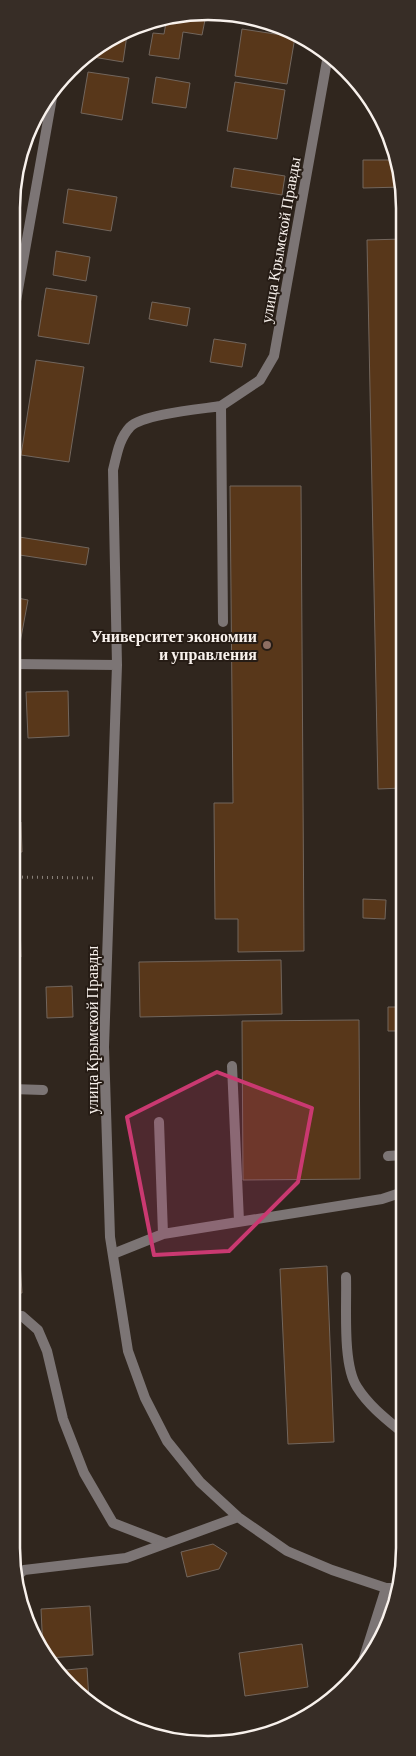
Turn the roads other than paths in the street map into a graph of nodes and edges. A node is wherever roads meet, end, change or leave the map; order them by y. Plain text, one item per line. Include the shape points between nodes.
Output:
1 (327, 63) edge
2 (50, 106) edge
3 (20, 278) edge
4 (221, 406) junction
5 (223, 622) dead end
6 (20, 664) edge
7 (117, 665) junction
8 (232, 1066) dead end
9 (20, 1089) edge
10 (44, 1090) dead end
11 (159, 1122) dead end
12 (396, 1155) edge
13 (388, 1156) dead end
14 (396, 1194) edge
15 (239, 1221) junction
16 (163, 1234) junction
17 (113, 1254) junction
18 (346, 1277) dead end
19 (20, 1316) edge
20 (396, 1428) edge
21 (238, 1517) junction
22 (166, 1543) junction
23 (22, 1572) edge
24 (386, 1588) junction
25 (392, 1588) edge
26 (367, 1647) edge

1 - 4 street, улица Крымской Правды via 274,356 260,380
2 - 3 street
4 - 5 street
4 - 7 street, улица Крымской Правды via 169,413 132,425 119,443 113,470
6 - 7 street
7 - 17 street, улица Крымской Правды via 104,1047
8 - 15 street
9 - 10 street
11 - 16 street
12 - 13 street
14 - 15 street
15 - 16 street
16 - 17 street
17 - 21 street, улица Крымской Правды via 128,1351 145,1398 167,1441 200,1482
18 - 20 street via 348,1366 356,1386 377,1413
19 - 22 street via 38,1330 47,1351 63,1419 73,1446 84,1473 113,1523
21 - 22 street
21 - 24 street, улица Крымской Правды via 287,1551
22 - 23 street via 126,1558
24 - 25 street, улица Крымской Правды
24 - 26 street

